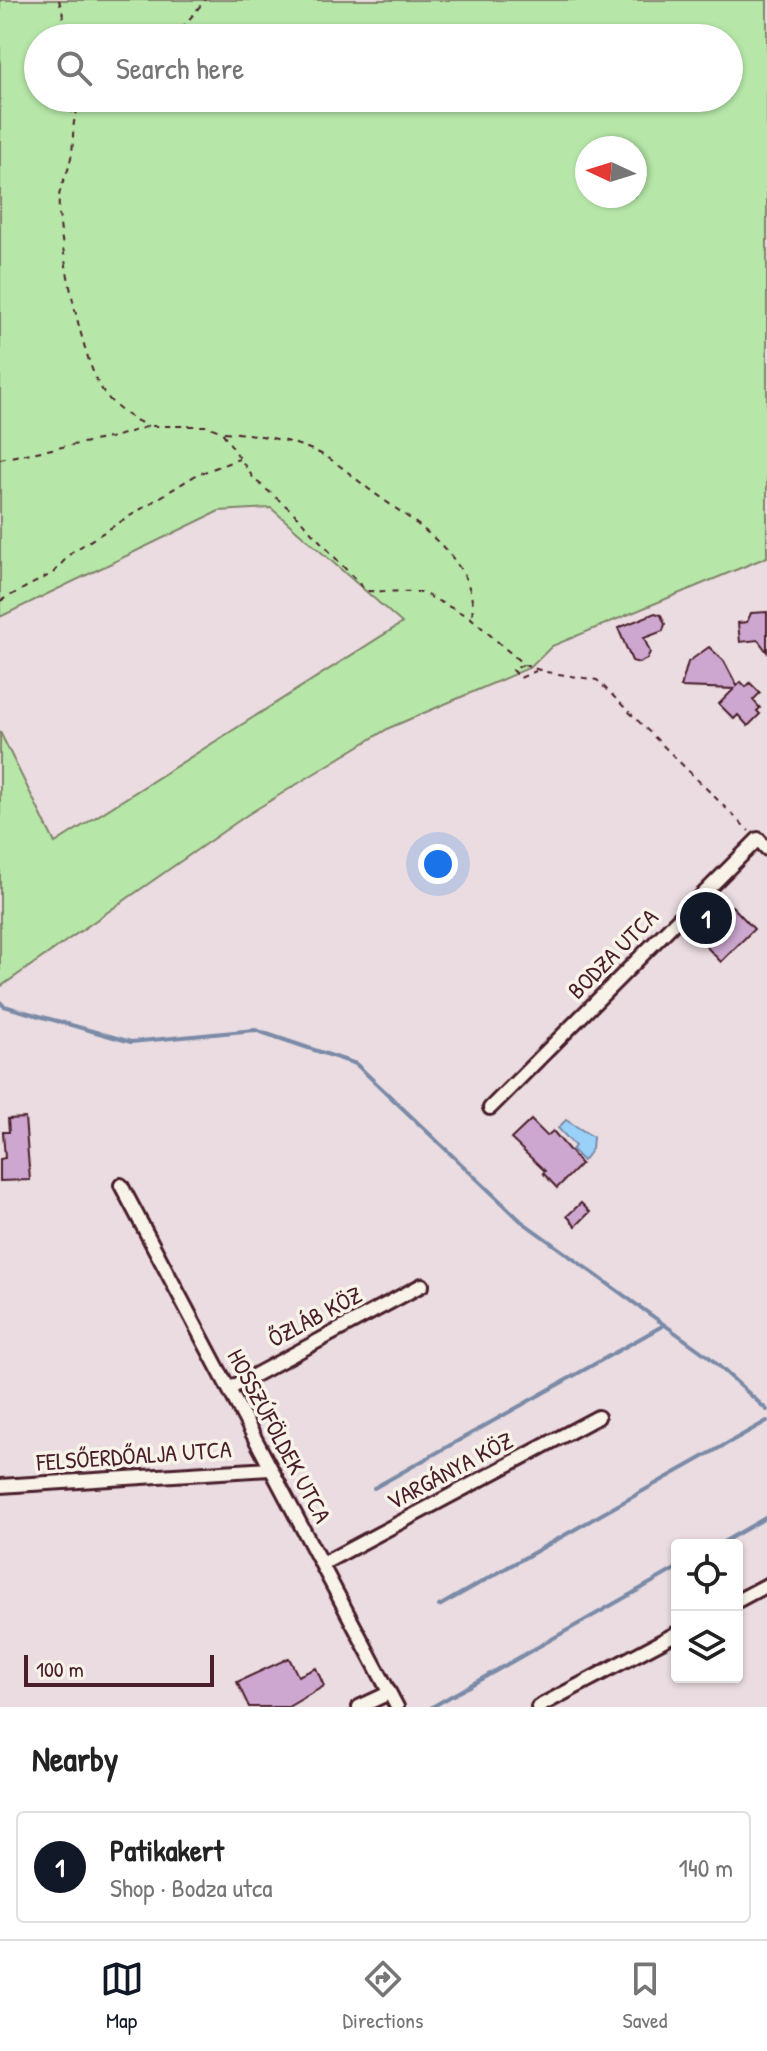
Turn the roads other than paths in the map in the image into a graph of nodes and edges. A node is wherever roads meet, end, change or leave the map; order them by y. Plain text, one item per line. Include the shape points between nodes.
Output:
1 (762, 844) edge
2 (490, 1108) dead end
3 (121, 1185) dead end
4 (422, 1285) dead end
5 (229, 1389) junction
6 (598, 1417) dead end
7 (270, 1469) junction
8 (0, 1486) edge
9 (322, 1564) junction
10 (767, 1585) edge
11 (743, 1598) edge
12 (671, 1636) edge
13 (389, 1693) junction
14 (359, 1707) edge
15 (397, 1707) edge
16 (538, 1707) edge

1 - 2 street, BODZA UTCA
3 - 5 street, HOSSZÚFÖLDEK UTCA
4 - 5 street, ŐZLÁB KÖZ
5 - 7 street, HOSSZÚFÖLDEK UTCA
6 - 9 street, VARGÁNYA KÖZ
7 - 8 street, FELSŐERDŐALJA UTCA
7 - 9 street, HOSSZÚFÖLDEK UTCA
9 - 13 street, HOSSZÚFÖLDEK UTCA
10 - 11 street
12 - 16 street
13 - 14 street
13 - 15 street, HOSSZÚFÖLDEK UTCA

